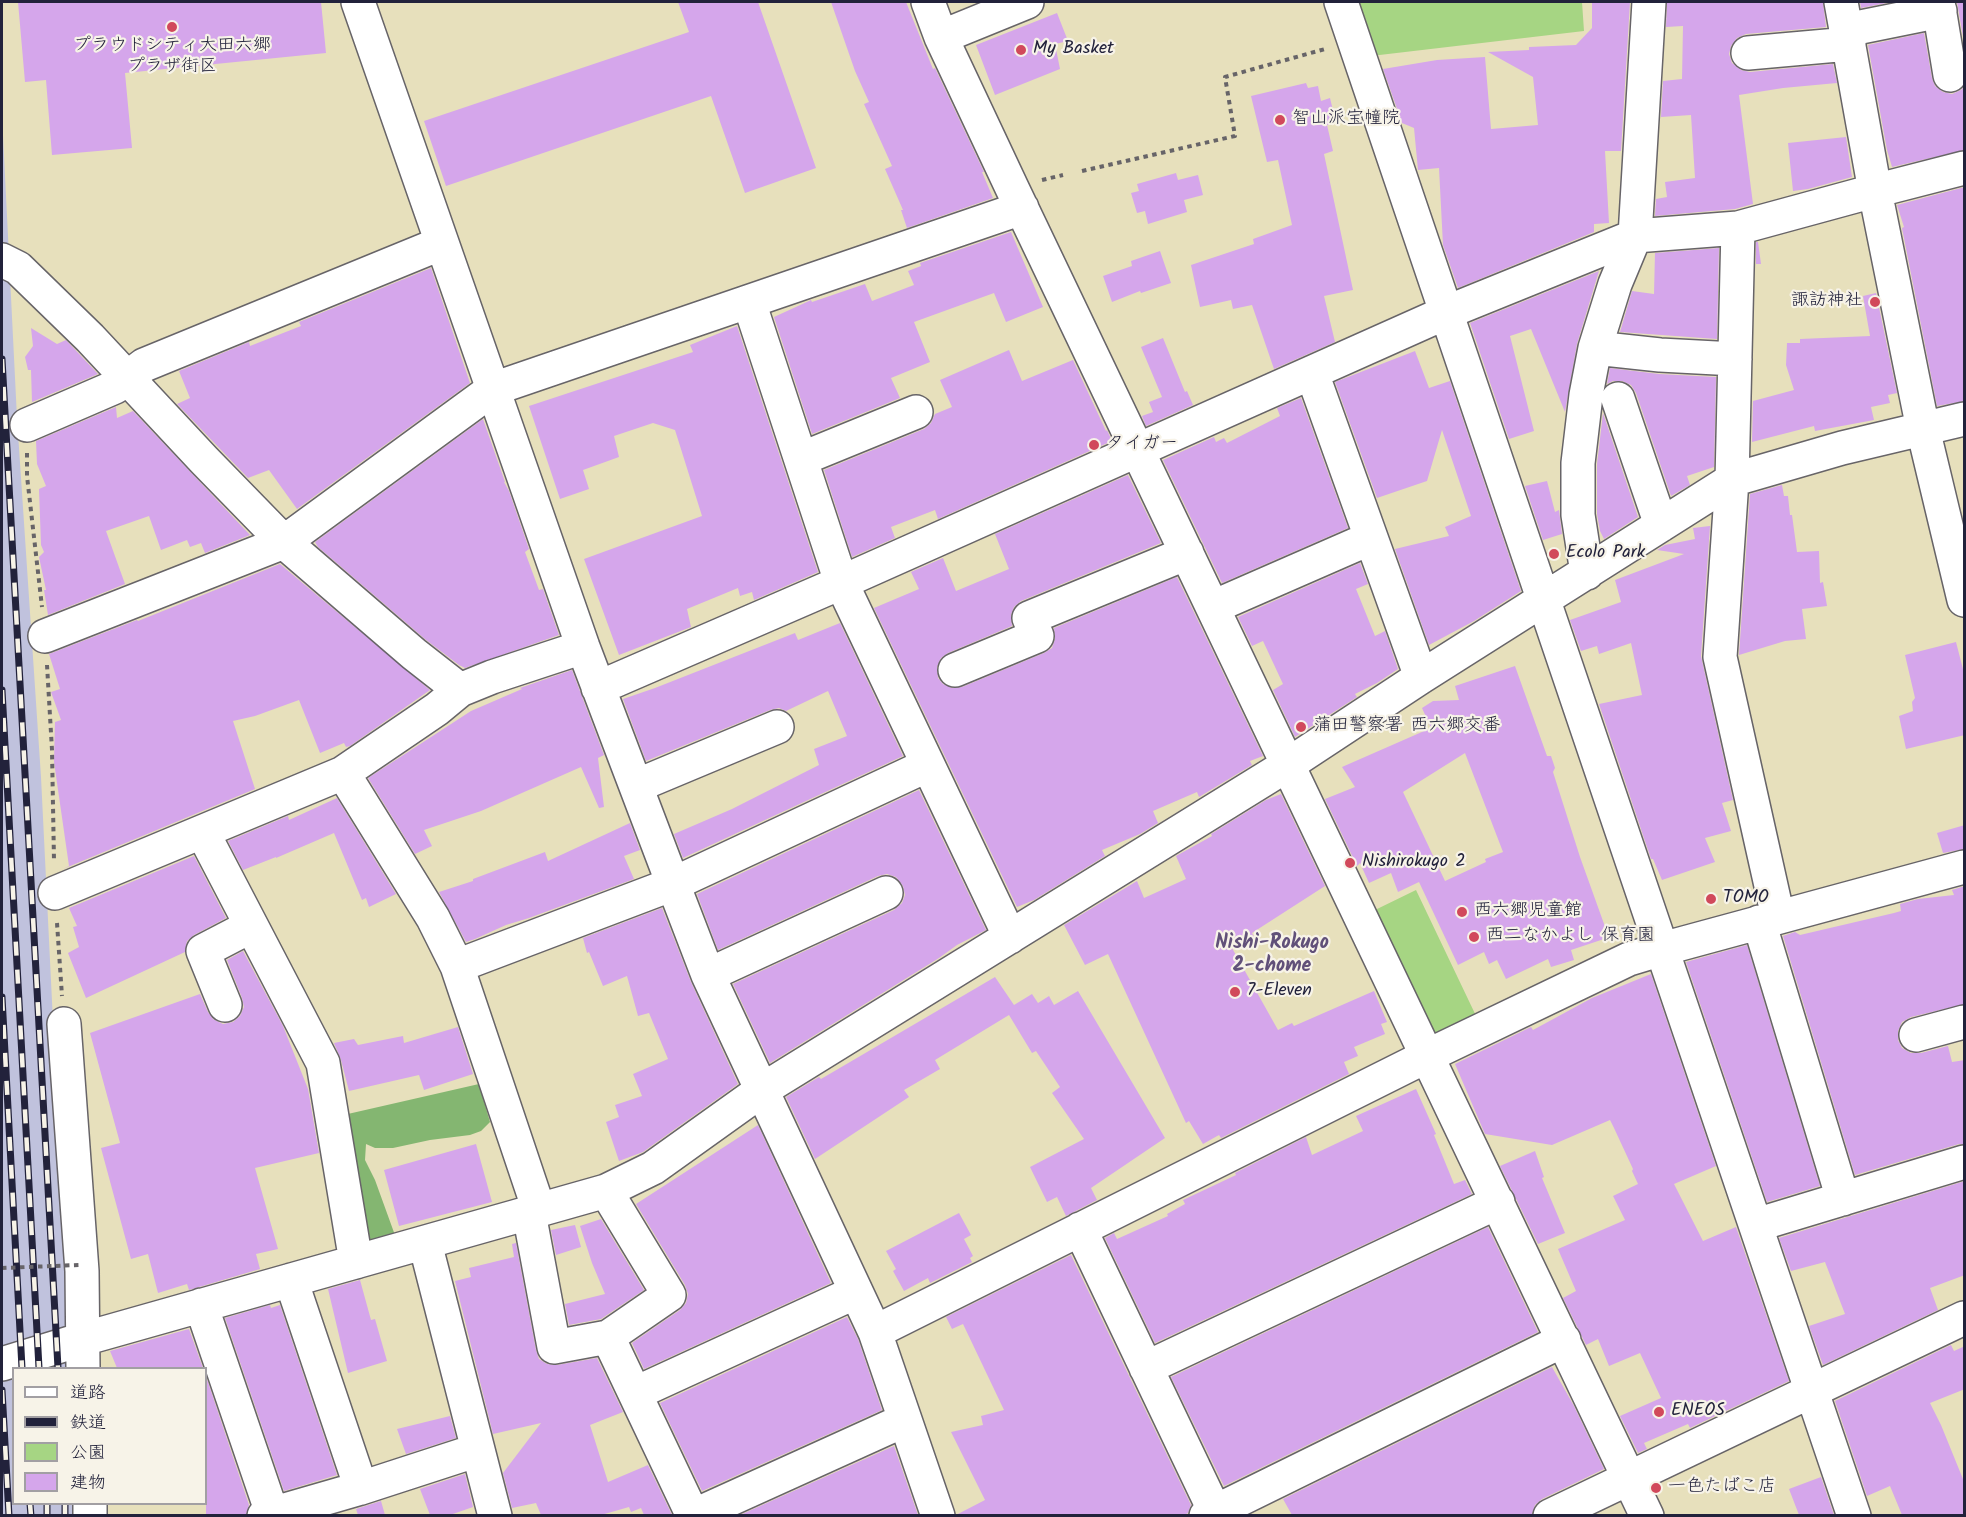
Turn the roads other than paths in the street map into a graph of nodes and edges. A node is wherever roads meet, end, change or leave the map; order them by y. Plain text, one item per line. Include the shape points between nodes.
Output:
1 (358, 2) edge
2 (928, 2) edge
3 (1027, 2) edge
4 (1341, 2) edge
5 (1649, 2) edge
6 (1939, 6) edge
7 (1845, 25) edge
8 (941, 37) junction
9 (1748, 53) dead end
10 (1950, 75) dead end
11 (1965, 168) edge
12 (1875, 191) junction
13 (1022, 208) junction
14 (1738, 228) junction
15 (1635, 236) junction
16 (442, 243) junction
17 (2, 260) edge
18 (749, 302) junction
19 (1445, 313) junction
20 (1595, 348) junction
21 (1734, 358) junction
22 (1312, 373) junction
23 (129, 377) junction
24 (494, 389) junction
25 (1618, 399) dead end
26 (916, 412) dead end
27 (1965, 419) edge
28 (27, 425) road end
29 (1923, 429) junction
30 (1138, 450) junction
31 (801, 459) junction
32 (1732, 480) junction
33 (1661, 525) junction
34 (1371, 538) junction
35 (284, 542) junction
36 (1187, 553) junction
37 (1587, 573) junction
38 (841, 582) junction
39 (1545, 600) junction
40 (1965, 600) edge
41 (1213, 607) junction
42 (45, 636) road end
43 (583, 647) junction
44 (955, 670) dead end
45 (1421, 677) junction
46 (597, 688) junction
47 (460, 690) junction
48 (777, 727) dead end
49 (1289, 764) junction
50 (928, 765) junction
51 (343, 773) junction
52 (636, 786) junction
53 (202, 833) junction
54 (1965, 867) edge
55 (673, 884) junction
56 (55, 893) road end
57 (886, 893) dead end
58 (1769, 919) junction
59 (251, 926) junction
60 (1010, 937) junction
61 (1662, 949) junction
62 (457, 966) junction
63 (708, 975) junction
64 (225, 1005) dead end
65 (1965, 1022) edge
66 (64, 1024) road end
67 (1916, 1035) dead end
68 (1427, 1056) junction
69 (762, 1090) junction
70 (1965, 1162) edge
71 (606, 1191) junction
72 (1843, 1199) junction
73 (1498, 1202) junction
74 (534, 1212) junction
75 (1756, 1226) junction
76 (1080, 1229) junction
77 (425, 1243) junction
78 (356, 1262) junction
79 (291, 1280) junction
80 (856, 1292) junction
81 (201, 1305) junction
82 (1965, 1318) edge
83 (948, 1320) dead end
84 (608, 1337) junction
85 (1564, 1340) junction
86 (878, 1341) junction
87 (83, 1354) edge
88 (2, 1364) edge
89 (1146, 1368) junction
90 (1813, 1391) junction
91 (636, 1393) junction
92 (902, 1401) junction
93 (478, 1450) junction
94 (1628, 1478) junction
95 (361, 1488) junction
96 (1213, 1514) edge
97 (270, 1515) edge
98 (495, 1515) edge
99 (693, 1515) edge
100 (938, 1515) edge
101 (1550, 1515) edge
102 (1647, 1515) edge
103 (1854, 1515) edge

1 - 16 street
2 - 8 street
3 - 8 street
4 - 19 street
5 - 15 street
6 - 7 street
6 - 10 street
7 - 9 street
7 - 12 street
8 - 13 street
11 - 12 street
12 - 14 street
12 - 29 street
13 - 18 street
13 - 30 street
14 - 15 street
14 - 21 street
15 - 19 street
15 - 20 street
16 - 23 street via 144,365
16 - 24 street
17 - 23 street via 18,268
18 - 24 street via 672,315
18 - 31 street
19 - 22 street
19 - 39 street
20 - 21 street
20 - 37 street via 1578,463 1578,514
21 - 32 street
22 - 30 street
22 - 34 street
23 - 28 street via 115,387
23 - 35 street
24 - 35 street
24 - 43 street
25 - 33 street
26 - 31 street
27 - 29 street
29 - 32 street
29 - 40 street
30 - 36 street
30 - 38 street
31 - 38 street
32 - 33 street
32 - 58 street via 1720,657
33 - 37 street
34 - 41 street
34 - 45 street
35 - 42 street
35 - 47 street
36 - 41 street
36 - 44 street via 1029,618 1037,636
37 - 39 street
38 - 46 street
38 - 50 street
39 - 45 street
39 - 61 street
41 - 49 street
43 - 46 street
43 - 47 street
45 - 49 street
46 - 52 street
47 - 51 street
48 - 52 street
49 - 60 street
49 - 68 street
50 - 55 street
50 - 60 street
51 - 53 street
51 - 62 street via 433,918
52 - 55 street
53 - 56 street
53 - 59 street
54 - 58 street
55 - 62 street
55 - 63 street
57 - 63 street
58 - 61 street
58 - 72 street
59 - 64 street via 203,951
59 - 78 street via 323,1063
60 - 69 street
61 - 68 street via 1629,959
61 - 75 street
62 - 74 street
63 - 69 street
65 - 67 street
66 - 87 street via 82,1271
68 - 73 street
68 - 76 street
69 - 71 street via 653,1168
69 - 80 street
70 - 72 street
71 - 74 street
71 - 84 street via 669,1295
72 - 75 street
73 - 85 street
73 - 89 street
74 - 77 street
74 - 84 street via 554,1347
75 - 90 street
76 - 86 street
76 - 89 street
77 - 78 street
77 - 93 street via 439,1314
78 - 79 street
79 - 81 street
79 - 95 street
80 - 86 street
80 - 91 street
81 - 87 street
81 - 97 street
82 - 90 street
83 - 86 street
84 - 91 street
85 - 94 street
85 - 96 street
86 - 92 street
87 - 88 street
89 - 96 street
90 - 94 street
90 - 103 street
91 - 99 street
92 - 99 street
92 - 100 street
93 - 95 street
93 - 98 street
94 - 101 street
94 - 102 street
95 - 97 street

